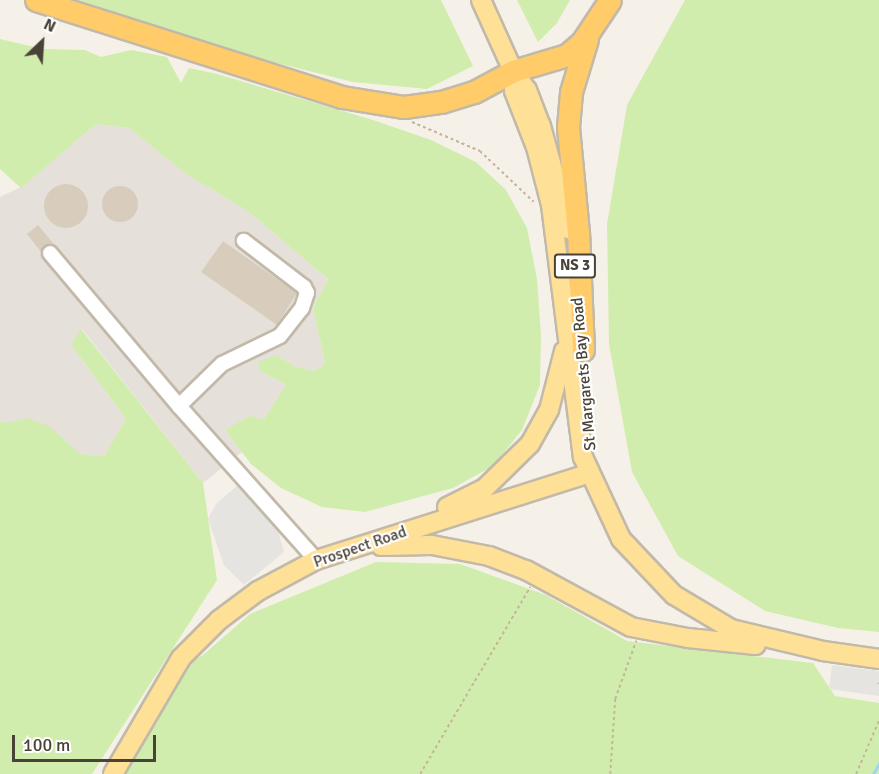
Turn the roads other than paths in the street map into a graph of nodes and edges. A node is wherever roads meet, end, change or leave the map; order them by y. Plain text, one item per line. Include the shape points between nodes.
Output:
1 (36, 0) edge
2 (480, 0) edge
3 (610, 0) edge
4 (593, 25) junction
5 (513, 71) junction
6 (244, 241) dead end
7 (50, 253) dead end
8 (565, 311) junction
9 (583, 350) junction
10 (179, 406) junction
11 (590, 473) junction
12 (352, 548) junction
13 (316, 560) junction
14 (824, 651) junction
15 (879, 659) edge
16 (113, 774) edge

1 - 5 highway via 374,104 404,107 441,102 474,92
2 - 5 main road, St Margarets Bay Road / NS 3
3 - 4 highway
4 - 5 highway via 567,55
4 - 9 highway via 575,75 568,127 579,233
5 - 8 main road, St Margarets Bay Road / NS 3 via 514,91 536,147 551,205
5 - 9 main road, St Margarets Bay Road / NS 3 via 527,90 561,188 572,244
6 - 10 lane via 304,286 307,293 302,308 280,336 222,364
7 - 10 lane
8 - 11 main road, St Margarets Bay Road / NS 3 via 584,457
8 - 12 main road via 557,387 544,422 522,453 495,480 463,502 361,540
9 - 11 main road, St Margarets Bay Road / NS 3
10 - 13 lane
11 - 12 main road, Prospect Road
11 - 14 main road, St Margarets Bay Road / NS 3 via 621,539 674,595 731,629
12 - 13 main road, Prospect Road
12 - 14 main road via 450,547 489,556 537,576 604,614 641,629 688,638
13 - 16 main road, Prospect Road via 258,591 219,620 181,658
14 - 15 main road, St Margarets Bay Road / NS 3

